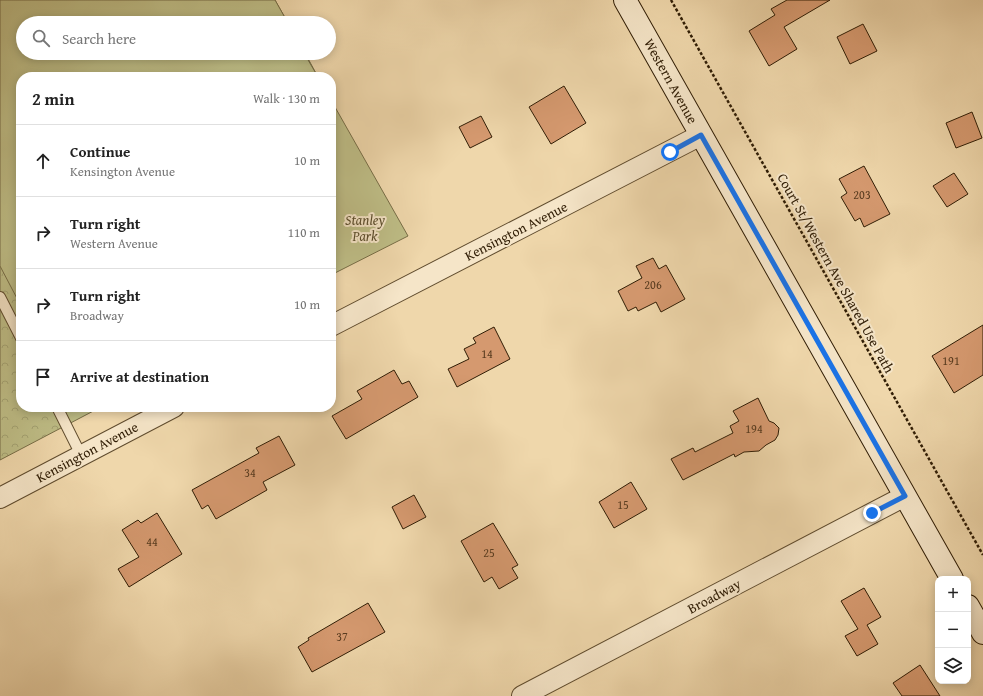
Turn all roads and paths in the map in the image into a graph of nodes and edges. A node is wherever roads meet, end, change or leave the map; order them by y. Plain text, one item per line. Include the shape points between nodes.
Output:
1 (626, 0) edge
2 (671, 0) edge
3 (701, 135) junction
4 (0, 297) edge
5 (336, 323) edge
6 (16, 328) edge
7 (60, 412) edge
8 (164, 412) edge
9 (81, 455) junction
10 (905, 496) junction
11 (0, 498) edge
12 (983, 555) edge
13 (950, 576) edge
14 (971, 611) edge
15 (983, 632) edge
16 (522, 696) edge

1 - 3 main road, Western Avenue
2 - 12 path, Court St/Western Ave Shared Use Path
3 - 5 street, Kensington Avenue
3 - 10 main road, Western Avenue
4 - 6 lane
7 - 9 lane
8 - 9 street, Kensington Avenue
9 - 11 street, Kensington Avenue
10 - 13 main road, Western Avenue
10 - 16 street, Broadway
14 - 15 main road

